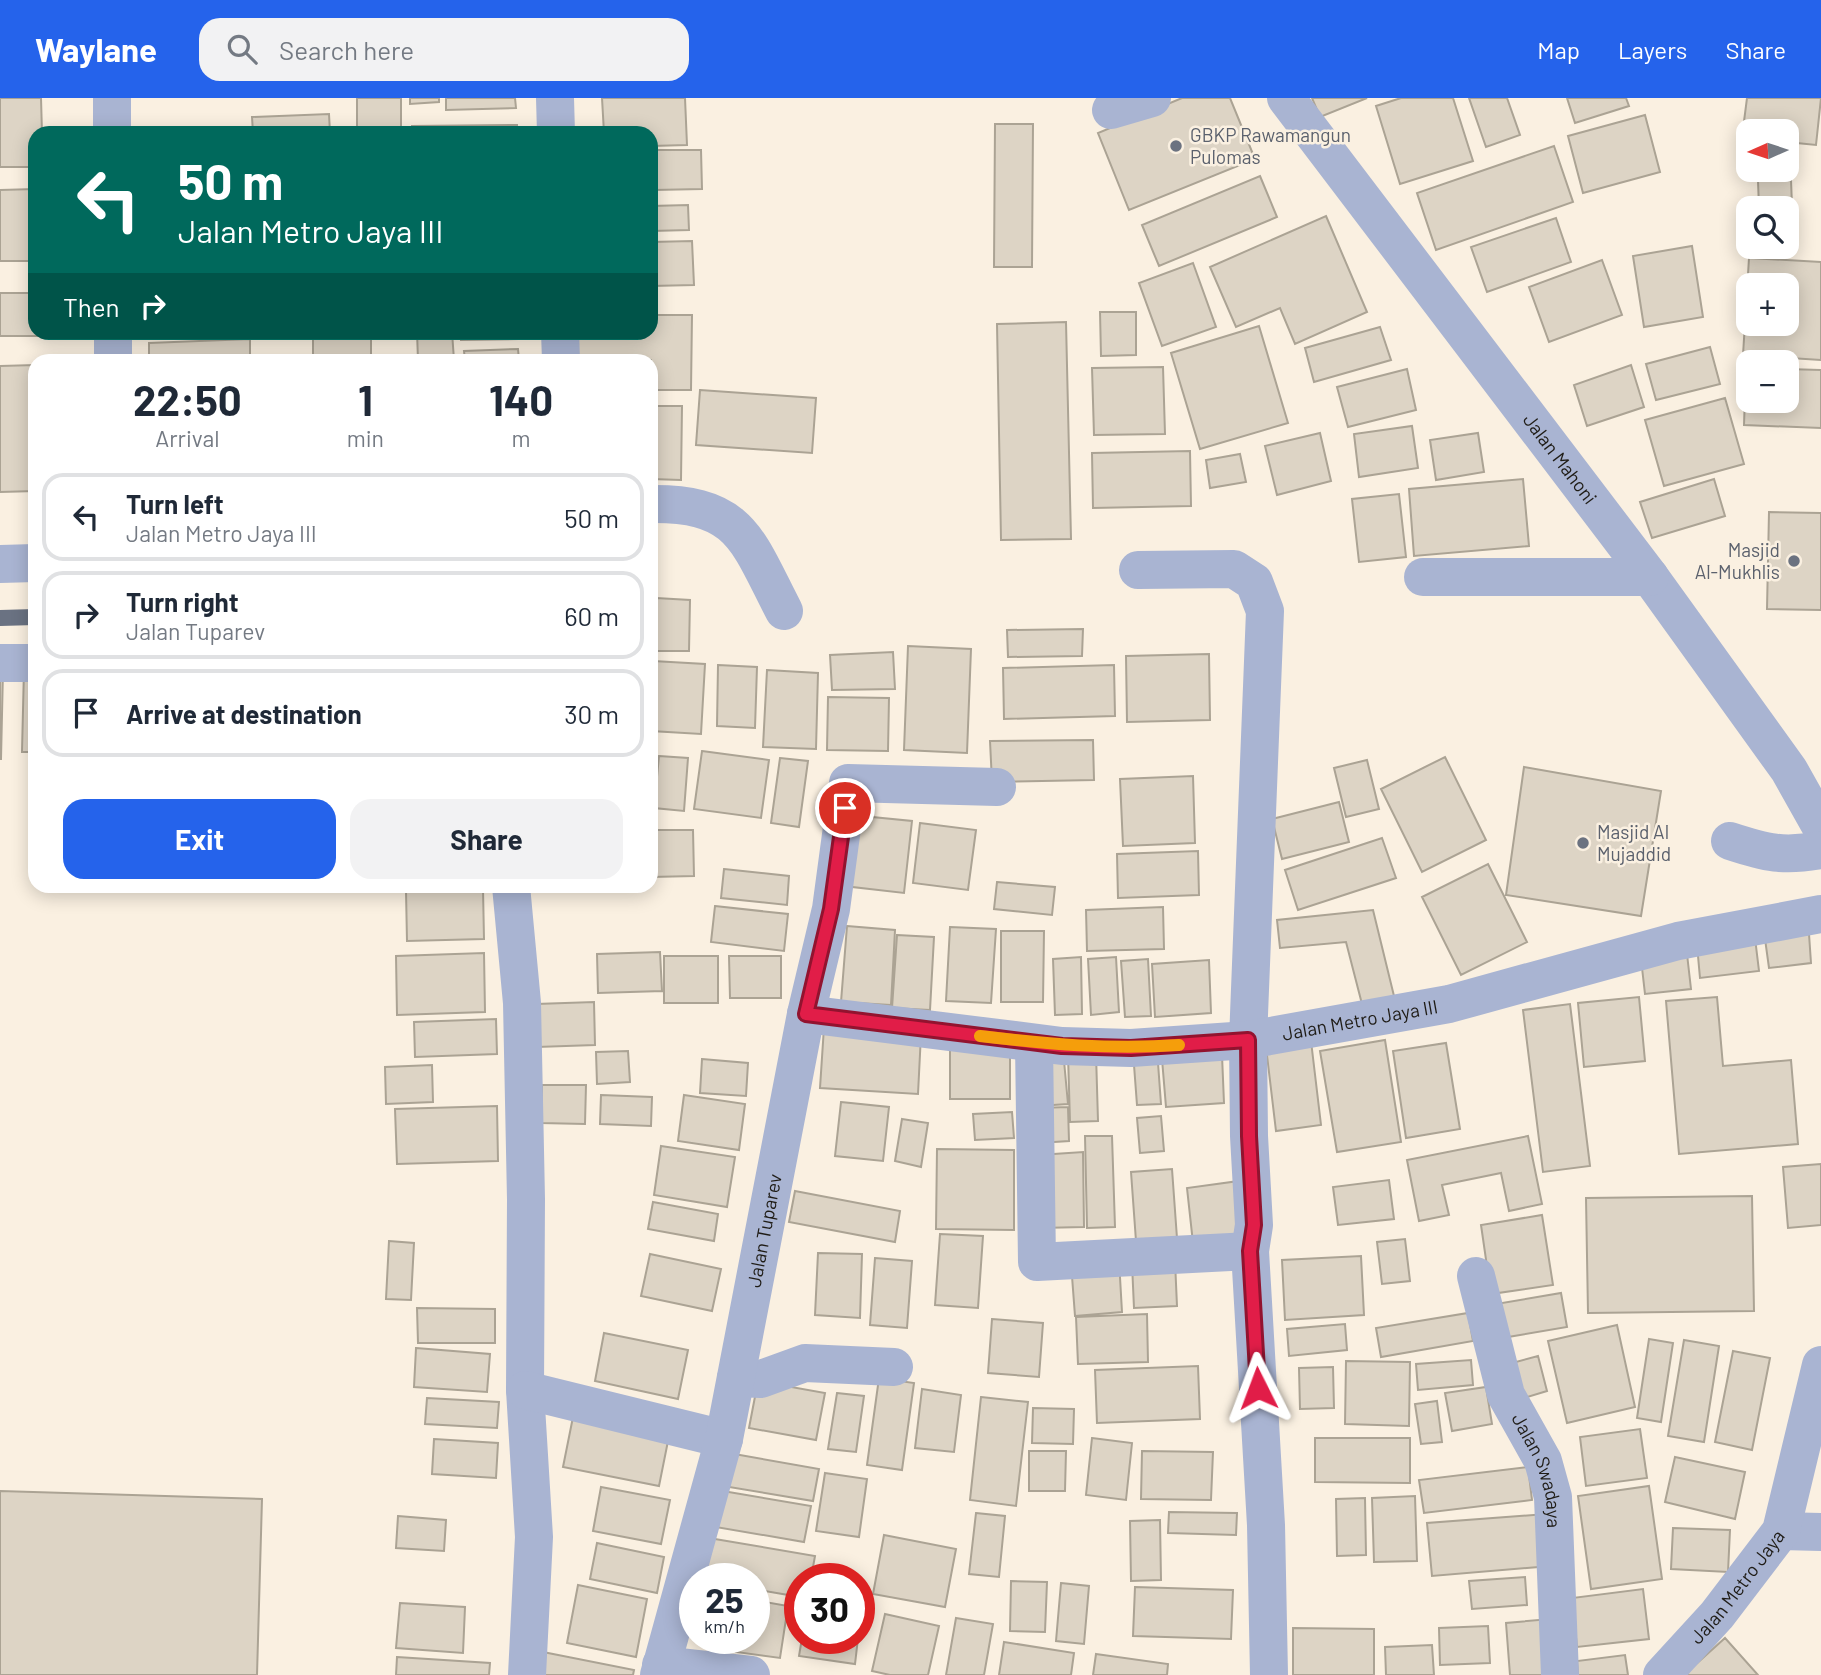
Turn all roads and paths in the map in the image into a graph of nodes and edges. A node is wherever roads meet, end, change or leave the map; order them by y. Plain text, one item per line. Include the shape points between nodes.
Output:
1 (112, 98) edge
2 (555, 98) edge
3 (1152, 98) edge
4 (1286, 98) edge
5 (1111, 110) dead end
6 (112, 126) edge
7 (556, 126) edge
8 (658, 504) edge
9 (28, 563) edge
10 (0, 564) edge
11 (1138, 570) dead end
12 (1423, 577) dead end
13 (1650, 577) junction
14 (783, 611) dead end
15 (0, 663) edge
16 (28, 663) edge
17 (997, 787) dead end
18 (1821, 827) edge
19 (1730, 841) dead end
20 (1821, 850) edge
21 (512, 893) edge
22 (1821, 914) edge
23 (806, 1014) junction
24 (1248, 1040) junction
25 (1034, 1043) junction
26 (1250, 1251) junction
27 (1476, 1276) dead end
28 (1821, 1365) edge
29 (894, 1367) dead end
30 (736, 1378) junction
31 (525, 1390) junction
32 (724, 1439) junction
33 (1782, 1531) junction
34 (1821, 1532) edge
35 (660, 1670) edge
36 (527, 1675) edge
37 (751, 1675) edge
38 (1269, 1675) edge
39 (1560, 1675) edge
40 (1662, 1675) edge

1 - 6 street
2 - 7 street
3 - 5 street
4 - 13 street, Jalan Mahoni
8 - 14 street via 717,513 744,534
9 - 10 street
11 - 24 street via 1234,569 1254,582 1265,611
12 - 13 street
13 - 18 street, Jalan Mahoni via 1789,770
15 - 16 street
17 - 23 street, Jalan Tuparev via 848,783 831,909
19 - 20 street via 1768,854
21 - 31 street via 522,1003
22 - 24 street, Jalan Metro Jaya III via 1678,941 1449,1003
23 - 25 street, Jalan Metro Jaya III
23 - 30 street, Jalan Tuparev
24 - 25 street, Jalan Metro Jaya III via 1131,1048
24 - 26 street via 1254,1225
25 - 26 street via 1037,1262
26 - 38 street via 1266,1525
27 - 39 street, Jalan Swadaya via 1506,1395 1543,1461 1553,1497
28 - 33 street, Jalan Metro Jaya
29 - 30 street via 805,1363 761,1378
30 - 32 street, Jalan Tuparev
31 - 32 street
31 - 36 street via 534,1537
32 - 35 street, Jalan Tuparev
33 - 34 street
33 - 40 street, Jalan Metro Jaya via 1717,1615
35 - 37 street

